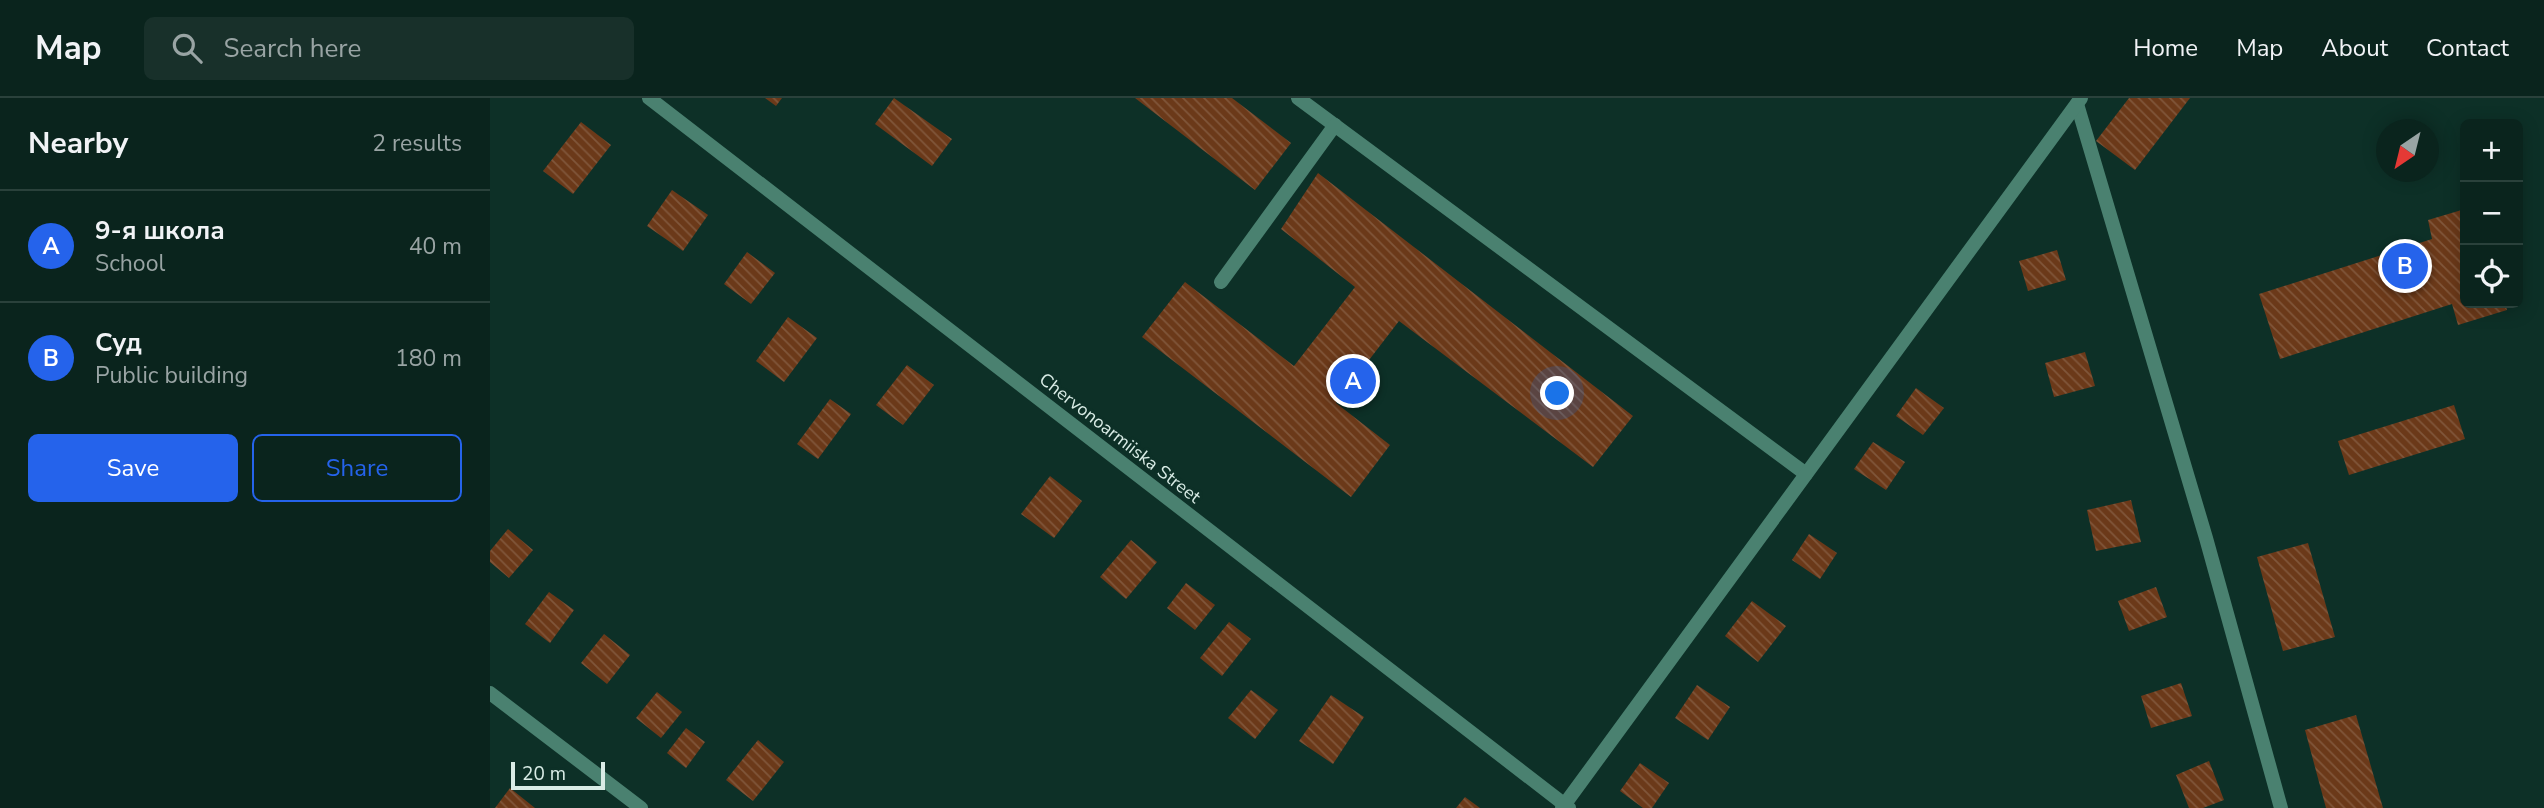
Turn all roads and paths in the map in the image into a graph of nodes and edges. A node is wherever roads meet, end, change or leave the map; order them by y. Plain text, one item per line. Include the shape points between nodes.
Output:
1 (649, 98) edge
2 (1298, 98) edge
3 (2079, 101) edge
4 (1335, 125) junction
5 (1221, 282) dead end
6 (1806, 474) junction
7 (490, 693) edge
8 (1565, 807) edge
9 (641, 808) edge
10 (2281, 808) edge

1 - 8 street, Chervonoarmiiska Street
2 - 4 street
3 - 6 street
3 - 10 street
4 - 5 street
4 - 6 street
6 - 8 street
7 - 9 street

